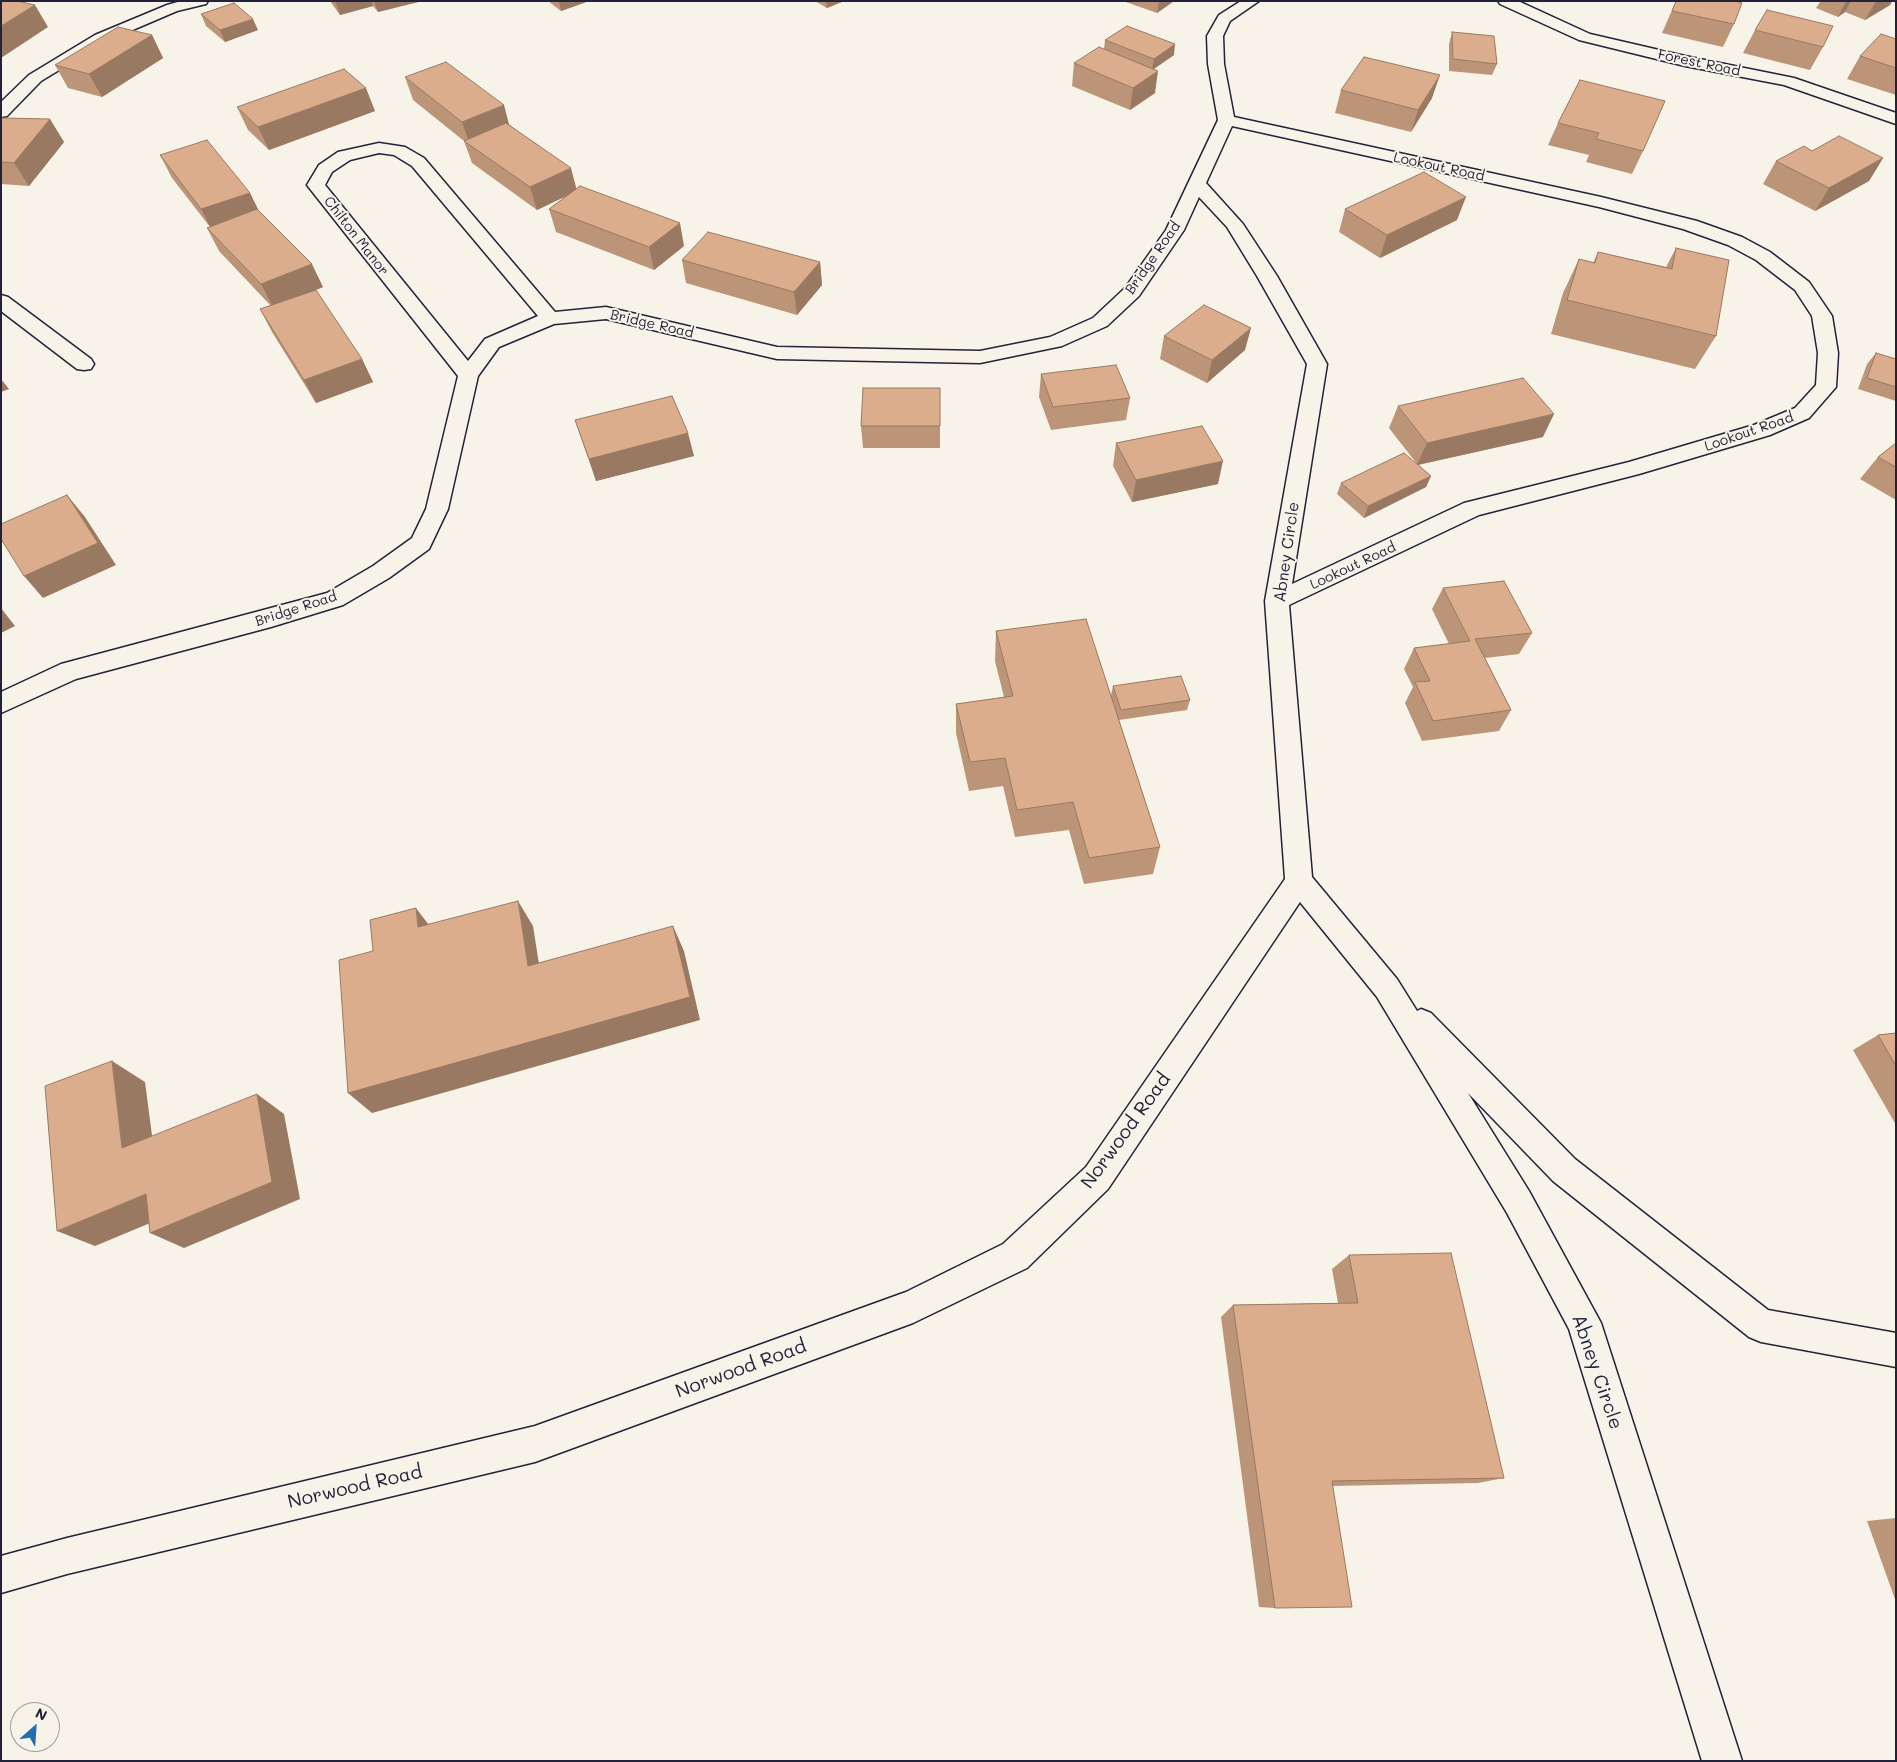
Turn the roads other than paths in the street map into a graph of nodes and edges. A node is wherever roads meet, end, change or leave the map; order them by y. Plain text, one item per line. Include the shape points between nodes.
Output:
1 (201, 1) edge
2 (1252, 1) edge
3 (1505, 1) edge
4 (1, 112) edge
5 (1896, 119) edge
6 (1226, 120) junction
7 (1196, 184) junction
8 (1, 301) edge
9 (550, 318) junction
10 (84, 364) dead end
11 (468, 375) junction
12 (1277, 601) junction
13 (1, 703) edge
14 (1299, 881) junction
15 (1387, 988) junction
16 (1896, 1350) edge
17 (1, 1575) edge
18 (1722, 1761) edge

1 - 4 street via 172,8 101,38 35,78
2 - 6 street via 1224,18 1215,36 1216,64
3 - 5 street, Forest Road via 1585,37 1788,81
6 - 7 street, Bridge Road
6 - 12 street, Lookout Road via 1601,202 1690,225 1735,241 1762,256 1802,286 1822,316 1828,354 1826,387 1802,413 1762,430 1631,469 1472,509
7 - 9 street, Bridge Road via 1175,230 1132,292 1100,322 1055,342 980,357 777,352 606,313
7 - 12 street, Abney Circle via 1234,224 1268,276 1317,364
8 - 10 street
9 - 11 street, Bridge Road via 492,343
9 - 11 street, Chilton Manor via 418,162 399,151 379,148 344,156 325,169 316,185
11 - 13 street, Bridge Road via 437,509 421,542 381,572 335,599 70,672
12 - 14 street, Abney Circle
14 - 15 street, Abney Circle
14 - 17 street, Norwood Road via 1097,1178 1015,1256 913,1306 535,1444 67,1556
15 - 16 street, Abney Circle via 1564,1170 1761,1325
15 - 18 street, Abney Circle via 1518,1202 1584,1323

